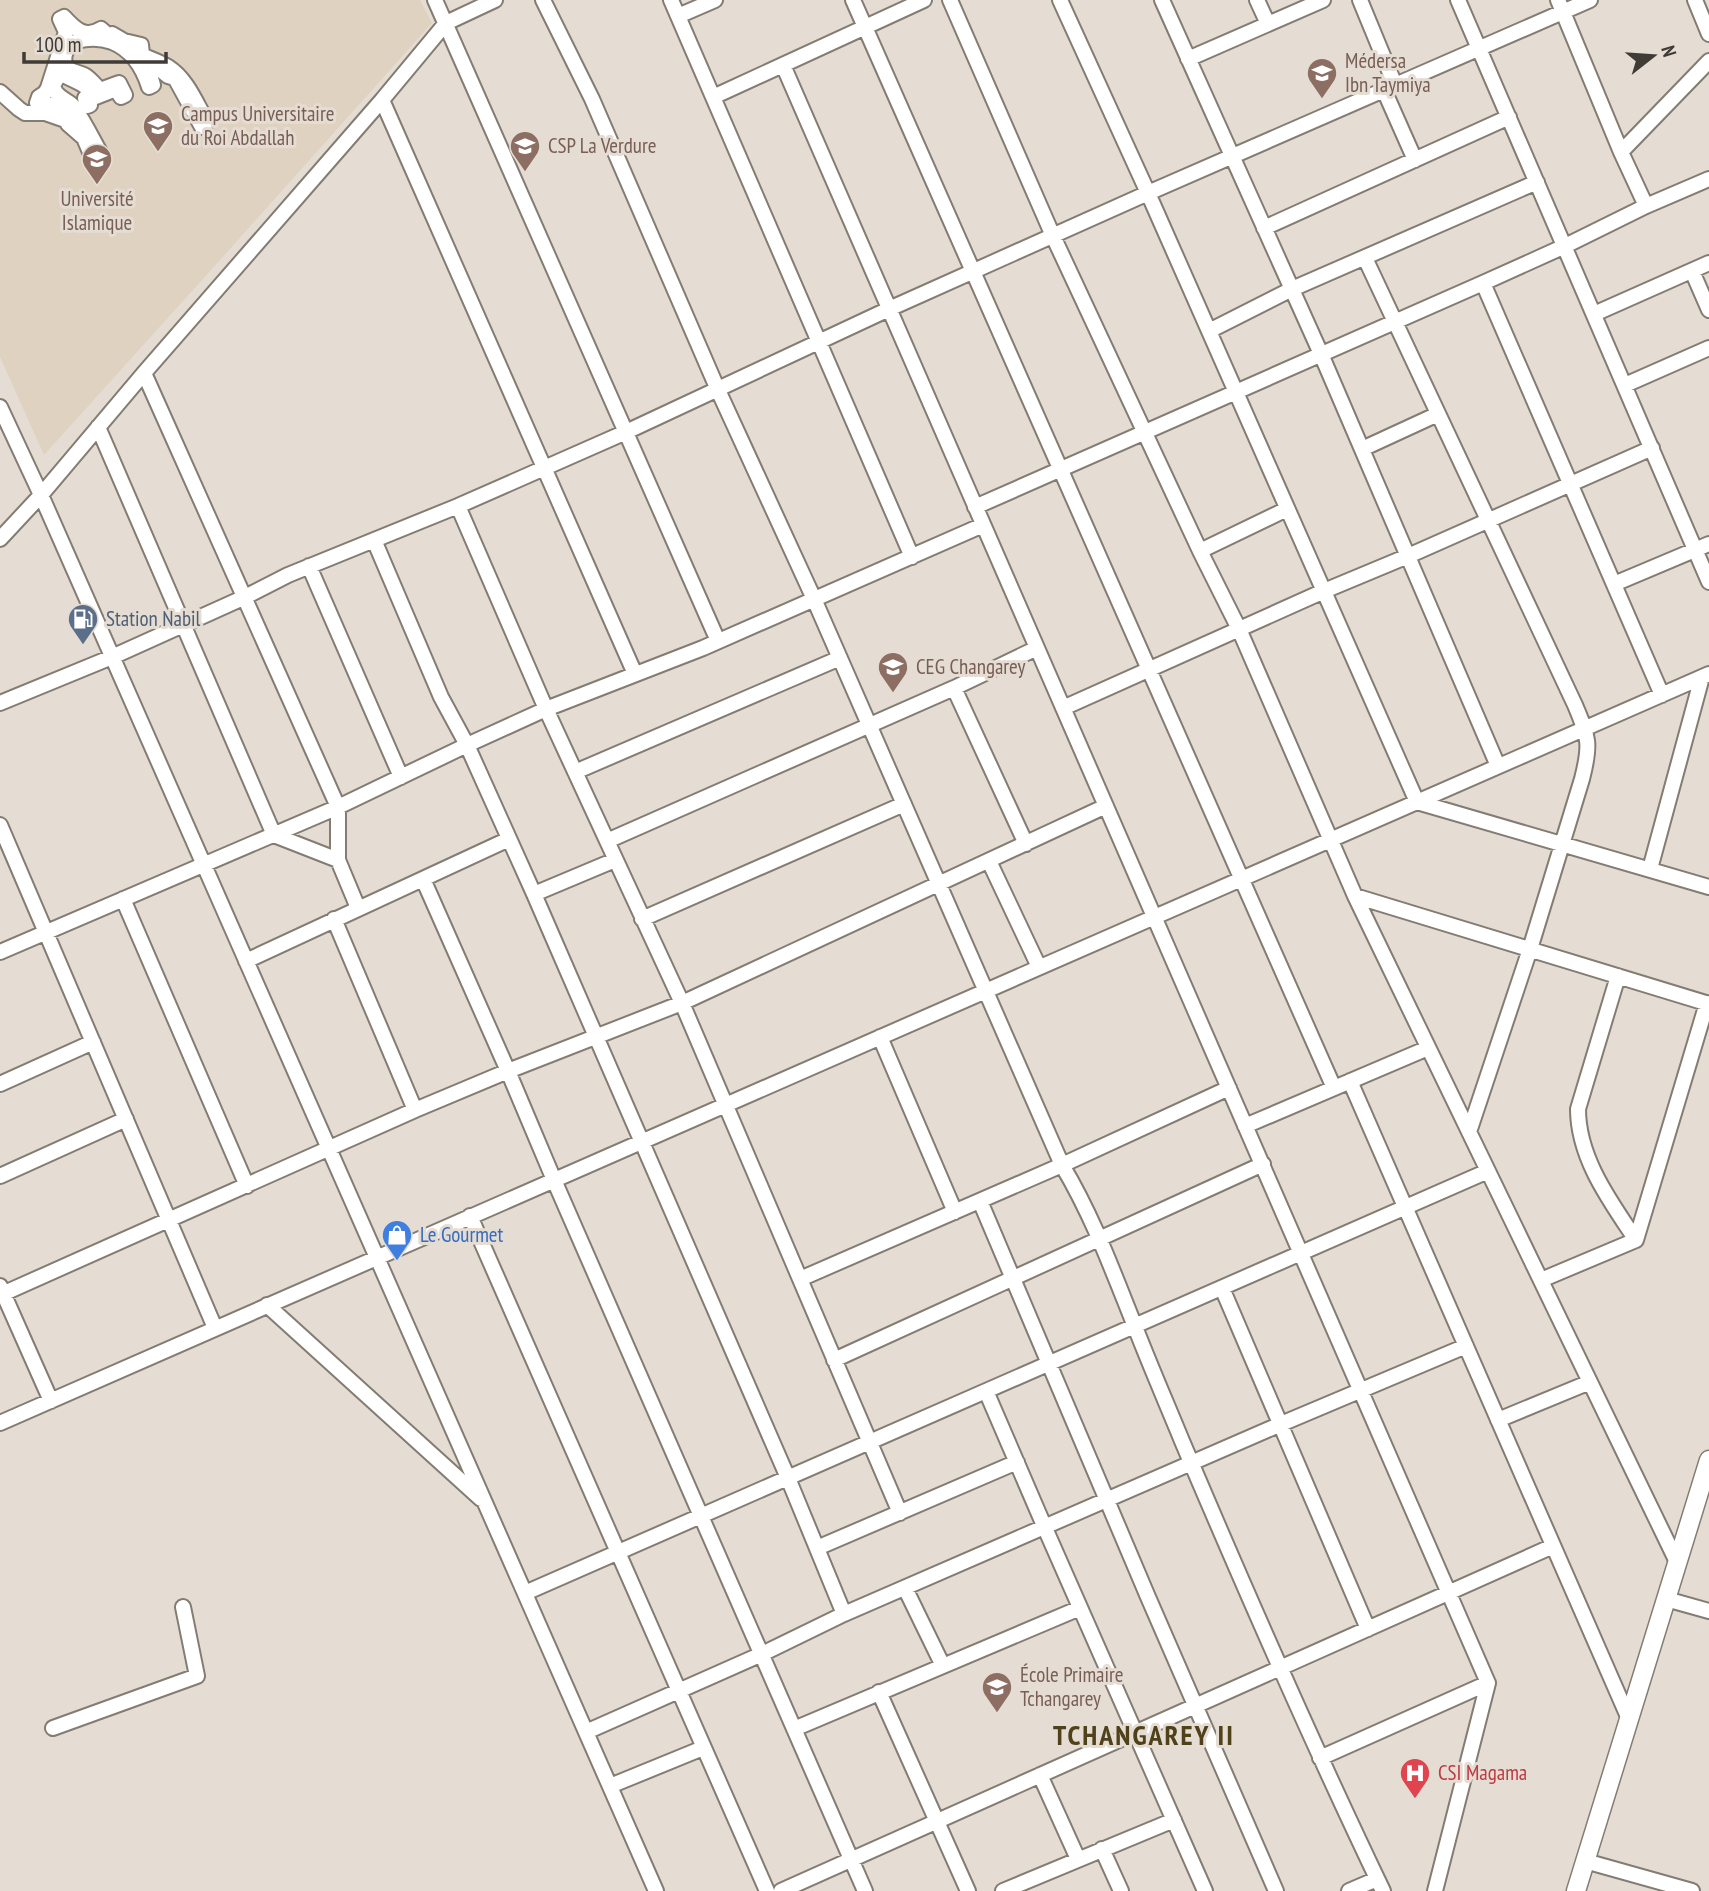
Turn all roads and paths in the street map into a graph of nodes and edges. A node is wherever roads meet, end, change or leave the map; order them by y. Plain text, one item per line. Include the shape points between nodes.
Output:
1 (435, 0) edge
2 (495, 0) edge
3 (543, 0) edge
4 (671, 0) edge
5 (715, 0) edge
6 (853, 0) edge
7 (924, 0) edge
8 (950, 0) edge
9 (1060, 0) edge
10 (1162, 0) edge
11 (1257, 0) edge
12 (1323, 0) edge
13 (1360, 0) edge
14 (1458, 0) edge
15 (1590, 0) edge
16 (1695, 0) edge
17 (1560, 6) edge
18 (678, 16) junction
19 (446, 23) junction
20 (1268, 24) junction
21 (865, 27) junction
22 (1709, 34) edge
23 (1479, 48) junction
24 (1188, 59) junction
25 (1709, 61) edge
26 (783, 65) junction
27 (1389, 88) junction
28 (0, 92) edge
29 (713, 97) junction
30 (382, 100) junction
31 (1508, 117) junction
32 (68, 121) junction
33 (1621, 152) junction
34 (1232, 156) junction
35 (1415, 160) junction
36 (1709, 179) edge
37 (1536, 182) junction
38 (1148, 194) junction
39 (1646, 206) junction
40 (1264, 228) junction
41 (1053, 236) junction
42 (1565, 246) junction
43 (1365, 258) junction
44 (1709, 263) edge
45 (1692, 271) junction
46 (974, 272) junction
47 (1483, 283) junction
48 (1292, 289) junction
49 (889, 309) junction
50 (1709, 310) edge
51 (1594, 314) junction
52 (1395, 321) junction
53 (1209, 331) junction
54 (820, 343) junction
55 (1708, 350) edge
56 (1321, 354) junction
57 (144, 373) junction
58 (1625, 385) junction
59 (718, 390) junction
60 (1236, 392) junction
61 (0, 407) edge
62 (1438, 414) junction
63 (98, 427) junction
64 (626, 432) junction
65 (1144, 432) junction
66 (1652, 448) junction
67 (1362, 449) junction
68 (544, 468) junction
69 (1060, 469) junction
70 (1571, 485) junction
71 (41, 495) junction
72 (458, 506) junction
73 (975, 507) junction
74 (1287, 509) junction
75 (1489, 521) junction
76 (984, 525) junction
77 (0, 539) edge
78 (374, 540) junction
79 (1709, 544) edge
80 (1695, 550) junction
81 (1200, 551) junction
82 (912, 556) junction
83 (1408, 556) junction
84 (309, 566) junction
85 (1709, 582) edge
86 (1614, 584) junction
87 (1324, 591) junction
88 (245, 597) junction
89 (814, 599) junction
90 (183, 625) junction
91 (1239, 629) junction
92 (718, 641) junction
93 (1037, 648) junction
94 (112, 657) junction
95 (840, 658) junction
96 (1149, 670) junction
97 (635, 674) junction
98 (1706, 676) edge
99 (954, 688) junction
100 (1662, 695) junction
101 (0, 704) edge
102 (1063, 708) junction
103 (546, 709) junction
104 (869, 725) junction
105 (1585, 729) junction
106 (467, 745) junction
107 (1498, 766) junction
108 (575, 772) junction
109 (401, 777) junction
110 (1417, 802) junction
111 (904, 804) junction
112 (1106, 806) junction
113 (338, 807) junction
114 (0, 825) edge
115 (274, 835) junction
116 (509, 839) junction
117 (1331, 839) junction
118 (607, 842) junction
119 (1026, 844) junction
120 (1562, 844) junction
121 (5, 853) edge
122 (338, 860) junction
123 (615, 860) junction
124 (989, 861) junction
125 (204, 865) junction
126 (1650, 869) junction
127 (423, 879) junction
128 (1241, 879) junction
129 (939, 885) junction
130 (1709, 887) edge
131 (534, 894) junction
132 (1355, 896) junction
133 (123, 899) junction
134 (358, 908) junction
135 (1154, 917) junction
136 (334, 919) junction
137 (642, 919) junction
138 (46, 932) junction
139 (1531, 949) junction
140 (0, 952) edge
141 (246, 961) junction
142 (1039, 967) junction
143 (1618, 976) junction
144 (984, 991) junction
145 (682, 1003) junction
146 (1708, 1003) edge
147 (596, 1037) junction
148 (880, 1037) junction
149 (93, 1042) junction
150 (1429, 1048) junction
151 (508, 1071) junction
152 (1350, 1081) junction
153 (0, 1084) edge
154 (1229, 1088) junction
155 (1334, 1088) junction
156 (726, 1104) junction
157 (415, 1110) junction
158 (126, 1119) junction
159 (1245, 1126) junction
160 (1469, 1132) junction
161 (640, 1142) junction
162 (329, 1150) junction
163 (1263, 1164) junction
164 (1062, 1165) junction
165 (1488, 1171) junction
166 (0, 1176) edge
167 (554, 1180) junction
168 (247, 1186) junction
169 (980, 1200) junction
170 (1405, 1207) junction
171 (955, 1212) junction
172 (470, 1216) junction
173 (169, 1220) junction
174 (1100, 1238) junction
175 (1636, 1240) junction
176 (1301, 1253) junction
177 (377, 1257) junction
178 (1012, 1278) junction
179 (800, 1279) junction
180 (1541, 1280) junction
181 (1222, 1288) junction
182 (1, 1291) edge
183 (267, 1305) junction
184 (1134, 1326) junction
185 (215, 1328) junction
186 (1466, 1346) junction
187 (834, 1360) junction
188 (1048, 1364) junction
189 (1590, 1382) junction
190 (986, 1391) junction
191 (1361, 1391) junction
192 (51, 1401) junction
193 (1498, 1420) junction
194 (0, 1423) edge
195 (1281, 1424) junction
196 (870, 1441) junction
197 (1709, 1460) edge
198 (1017, 1462) junction
199 (1192, 1463) junction
200 (788, 1478) junction
201 (1107, 1500) junction
202 (485, 1502) junction
203 (900, 1513) junction
204 (702, 1515) junction
205 (1045, 1528) junction
206 (1553, 1546) junction
207 (817, 1548) junction
208 (617, 1552) junction
209 (1677, 1562) junction
210 (905, 1588) junction
211 (1449, 1592) junction
212 (524, 1593) junction
213 (1666, 1599) junction
214 (183, 1607) dead end
215 (1080, 1608) junction
216 (1709, 1611) edge
217 (844, 1614) junction
218 (1368, 1629) junction
219 (762, 1654) junction
220 (943, 1666) junction
221 (1280, 1668) junction
222 (1488, 1683) junction
223 (679, 1691) junction
224 (879, 1692) junction
225 (1196, 1706) junction
226 (1629, 1719) junction
227 (53, 1728) dead end
228 (794, 1729) junction
229 (586, 1732) junction
230 (1136, 1732) junction
231 (704, 1748) junction
232 (1320, 1758) junction
233 (1040, 1775) junction
234 (610, 1786) junction
235 (1174, 1820) junction
236 (937, 1822) junction
237 (1102, 1849) junction
238 (1078, 1859) junction
239 (851, 1860) junction
240 (1585, 1861) junction
241 (1037, 1876) junction
242 (1380, 1885) edge
243 (656, 1891) edge
244 (767, 1891) edge
245 (781, 1891) edge
246 (865, 1891) edge
247 (968, 1891) edge
248 (1003, 1891) edge
249 (1044, 1891) edge
250 (1121, 1891) edge
251 (1205, 1891) edge
252 (1276, 1891) edge
253 (1349, 1891) edge
254 (1435, 1891) edge
255 (1576, 1891) edge
256 (1692, 1891) edge

1 - 19 street
2 - 19 street
3 - 59 street via 592,99
4 - 18 street
5 - 18 street
6 - 21 street
7 - 21 street
8 - 41 street
9 - 38 street
10 - 24 street
11 - 20 street
12 - 20 street
13 - 27 street
14 - 23 street
15 - 17 street
16 - 22 street
17 - 23 street
17 - 33 street
18 - 29 street
19 - 30 street
19 - 64 street
20 - 24 street
21 - 26 street
21 - 46 street
23 - 27 street
23 - 31 street
24 - 34 street
25 - 33 street
26 - 29 street
26 - 49 street
27 - 34 street
27 - 35 street
28 - 32 street via 25,113 45,113
29 - 54 street
30 - 57 street
30 - 68 street
31 - 35 street
31 - 37 street
32 - 32 street via 84,138 97,166 102,156 93,139 73,106 53,87 61,74 76,81 94,95 85,98 87,106 88,100 116,89 121,97 125,95 119,83 100,90 67,67 65,53 72,44 102,40 132,56 149,87 153,85 151,71 157,67 175,78 202,127 207,122 187,87 167,66 142,55 141,45 110,37 101,29 93,34 80,32 64,17 60,19 66,32 46,93 37,103 64,110
33 - 39 street
34 - 38 street
34 - 40 street
35 - 40 street
36 - 39 street
37 - 42 street
37 - 43 street
38 - 41 street
38 - 53 street
39 - 42 street
40 - 48 street
41 - 46 street
41 - 65 street
42 - 47 street
42 - 51 street
43 - 48 street
43 - 52 street
44 - 45 street
45 - 50 street
45 - 51 street
46 - 49 street
46 - 69 street
47 - 52 street
47 - 70 street
48 - 53 street
48 - 56 street
49 - 54 street
49 - 73 street
51 - 58 street
52 - 56 street
52 - 62 street
53 - 60 street
54 - 59 street
54 - 82 street
55 - 58 street
56 - 60 street
56 - 67 street
57 - 63 street
57 - 88 street
58 - 66 street
59 - 64 street
59 - 89 street
60 - 65 street
60 - 74 street
61 - 71 street
62 - 67 street
62 - 75 street
63 - 71 street
63 - 90 street
64 - 68 street
64 - 92 street
65 - 69 street
65 - 81 street
66 - 70 street
66 - 80 street
67 - 83 street
68 - 72 street
68 - 97 street
69 - 73 street
69 - 96 street
70 - 75 street
70 - 86 street
71 - 77 street
71 - 94 street
72 - 78 street
72 - 103 street
73 - 76 street
74 - 81 street
74 - 87 street
75 - 83 street
75 - 105 street
76 - 82 street
76 - 93 street
78 - 84 street
78 - 106 street via 441,697
79 - 80 street
80 - 85 street
80 - 86 street
81 - 91 street
82 - 89 street
83 - 87 street
83 - 107 street
84 - 88 street
84 - 109 street
86 - 100 street
87 - 91 street
87 - 110 street
88 - 90 street
88 - 113 street
89 - 92 street
89 - 95 street
90 - 94 street
90 - 115 street
91 - 96 street
91 - 117 street
92 - 97 street
93 - 99 street
93 - 102 street
94 - 101 street
94 - 125 street
95 - 104 street
95 - 108 street
96 - 102 street
96 - 128 street
97 - 103 street
98 - 100 street
98 - 126 street
99 - 104 street
99 - 119 street
100 - 105 street
102 - 112 street
103 - 106 street
103 - 108 street
104 - 111 street
104 - 118 street
105 - 107 street
105 - 120 street via 1588,754
106 - 109 street
106 - 116 street
107 - 110 street
108 - 118 street
109 - 113 street
110 - 117 street
110 - 120 street
111 - 129 street
111 - 137 street
112 - 119 street
112 - 135 street
113 - 115 street
113 - 122 street
114 - 121 street
115 - 122 street
115 - 125 street
116 - 127 street
116 - 131 street
117 - 128 street
117 - 132 street
118 - 123 street
119 - 124 street
120 - 126 street
120 - 139 street
121 - 138 street
122 - 134 street
123 - 131 street
123 - 137 street
124 - 129 street
124 - 142 street
125 - 133 street
125 - 141 street
126 - 130 street
127 - 134 street
127 - 151 street
128 - 135 street
128 - 155 street
129 - 144 street
129 - 145 street
131 - 147 street
132 - 139 street
132 - 150 street
133 - 138 street
133 - 168 street
134 - 136 street
135 - 142 street
135 - 154 street
136 - 141 street
136 - 157 street
137 - 145 street
138 - 140 street
138 - 149 street
139 - 143 street
139 - 160 street
141 - 162 street
142 - 144 street
143 - 146 street
143 - 175 street via 1578,1109 1578,1126 1598,1181
144 - 148 street
144 - 164 street
145 - 147 street
145 - 156 street
146 - 175 street
147 - 151 street
147 - 161 street
148 - 156 street
148 - 171 street
149 - 153 street
149 - 158 street
150 - 152 street
150 - 160 street
151 - 157 street
151 - 167 street
152 - 155 street
152 - 170 street
154 - 159 street
154 - 164 street
155 - 159 street
156 - 161 street
156 - 179 street
157 - 162 street
158 - 166 street
158 - 173 street
159 - 163 street
160 - 165 street
161 - 167 street
161 - 200 street
162 - 168 street
162 - 177 street
163 - 174 street
163 - 176 street
164 - 169 street
164 - 174 street
165 - 170 street
165 - 180 street
167 - 172 street
167 - 204 street
168 - 173 street
169 - 171 street
169 - 178 street
170 - 176 street
170 - 186 street
171 - 179 street
172 - 177 street
172 - 208 street
173 - 182 street
173 - 185 street
174 - 178 street
174 - 184 street
175 - 180 street
176 - 181 street
176 - 191 street
177 - 183 street
177 - 202 street
178 - 187 street
178 - 188 street
179 - 187 street
180 - 189 street
181 - 184 street
181 - 195 street
182 - 192 street
183 - 185 street
183 - 202 street
184 - 188 street
184 - 199 street
185 - 192 street
186 - 191 street
186 - 193 street
187 - 196 street
188 - 190 street
188 - 201 street
189 - 193 street
189 - 209 street
190 - 196 street
190 - 198 street
191 - 195 street
191 - 211 street
192 - 194 street
193 - 206 street
195 - 199 street
195 - 218 street
196 - 200 street
196 - 203 street
197 - 209 main road
198 - 203 street
198 - 205 street
199 - 201 street
199 - 221 street
200 - 204 street
200 - 207 street
201 - 205 street
201 - 225 street
202 - 212 street
203 - 207 street
204 - 208 street
204 - 219 street
205 - 210 street
205 - 215 street
206 - 211 street
206 - 226 street
207 - 217 street
208 - 212 street
208 - 223 street
209 - 213 main road
210 - 217 street
210 - 220 street
211 - 218 street
211 - 222 street
212 - 229 street
213 - 216 street
213 - 226 main road
214 - 227 street via 197,1676
215 - 220 street
215 - 230 street
217 - 219 street
218 - 221 street
219 - 223 street
219 - 228 street
220 - 224 street
221 - 225 street
221 - 232 street
222 - 232 street
222 - 254 street
223 - 229 street
223 - 231 street
224 - 228 street
224 - 236 street
225 - 230 street
225 - 252 street
226 - 240 main road
228 - 239 street
229 - 234 street
230 - 233 street
230 - 235 street
231 - 234 street
231 - 244 street
232 - 242 street
233 - 236 street
233 - 238 street
234 - 243 street
235 - 237 street
235 - 251 street
236 - 239 street
236 - 247 street
237 - 238 street
237 - 250 street
238 - 241 street
239 - 245 street
239 - 246 street
240 - 255 main road
240 - 256 street
241 - 248 street
241 - 249 street
242 - 253 street

